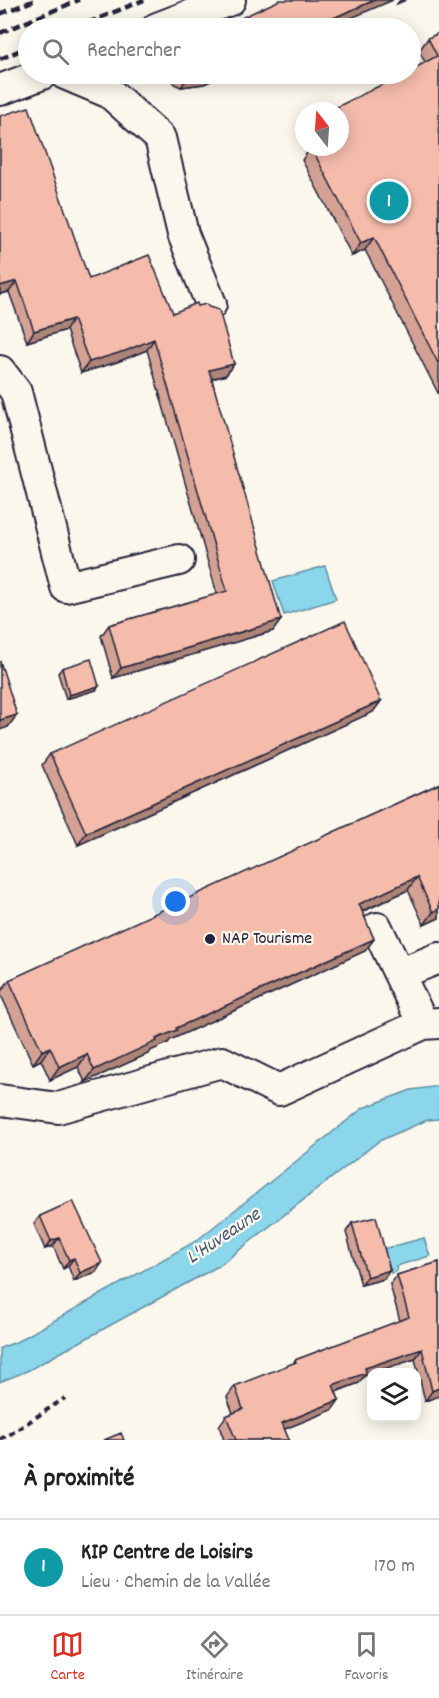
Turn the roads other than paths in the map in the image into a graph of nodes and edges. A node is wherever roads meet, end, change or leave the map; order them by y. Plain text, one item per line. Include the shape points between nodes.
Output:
1 (230, 0) edge
2 (183, 18) edge
3 (18, 83) edge
4 (89, 84) edge
5 (0, 90) edge
6 (211, 304) dead end
7 (0, 371) edge
8 (179, 560) dead end
9 (377, 928) dead end
10 (439, 957) edge
11 (399, 974) junction
12 (431, 1024) edge
13 (0, 1100) edge

1 - 2 street
3 - 5 street
4 - 6 street via 110,93 159,138 183,234
7 - 8 street via 16,392 66,587
9 - 11 street
10 - 11 street
11 - 12 street
12 - 13 street via 279,1090 222,1062 57,1108

